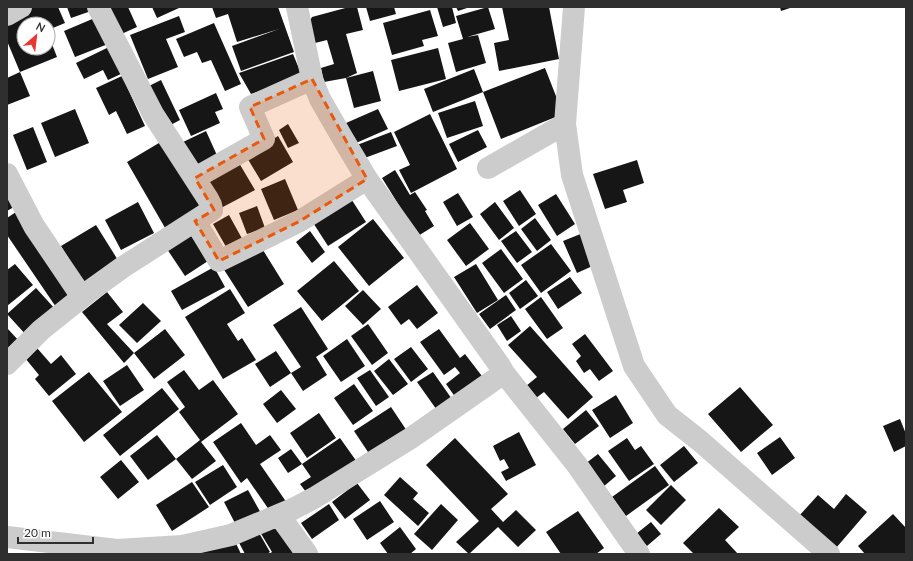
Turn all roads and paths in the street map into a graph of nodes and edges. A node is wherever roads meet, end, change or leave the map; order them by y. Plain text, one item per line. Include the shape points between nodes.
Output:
1 (21, 7) edge
2 (98, 7) edge
3 (297, 7) edge
4 (574, 7) edge
5 (7, 15) edge
6 (312, 79) junction
7 (565, 124) junction
8 (488, 168) dead end
9 (7, 174) edge
10 (195, 178) junction
11 (367, 179) junction
12 (195, 221) junction
13 (82, 297) junction
14 (7, 364) edge
15 (504, 373) junction
16 (278, 515) junction
17 (7, 537) edge
18 (307, 554) edge
19 (639, 554) edge
20 (829, 554) edge

1 - 5 street
2 - 10 street via 153,114
3 - 6 street
4 - 7 street
6 - 10 street via 250,107 264,139
6 - 11 street
7 - 8 street
7 - 20 street via 572,175 634,366 667,414
9 - 13 street via 34,226
10 - 12 street via 212,207 210,212
11 - 12 street via 300,221 219,261
11 - 15 street
12 - 13 street via 123,267
13 - 14 street via 41,330
15 - 16 street via 411,438 314,498
15 - 19 street via 577,465
16 - 17 street via 231,535 182,546 117,550
16 - 18 street

